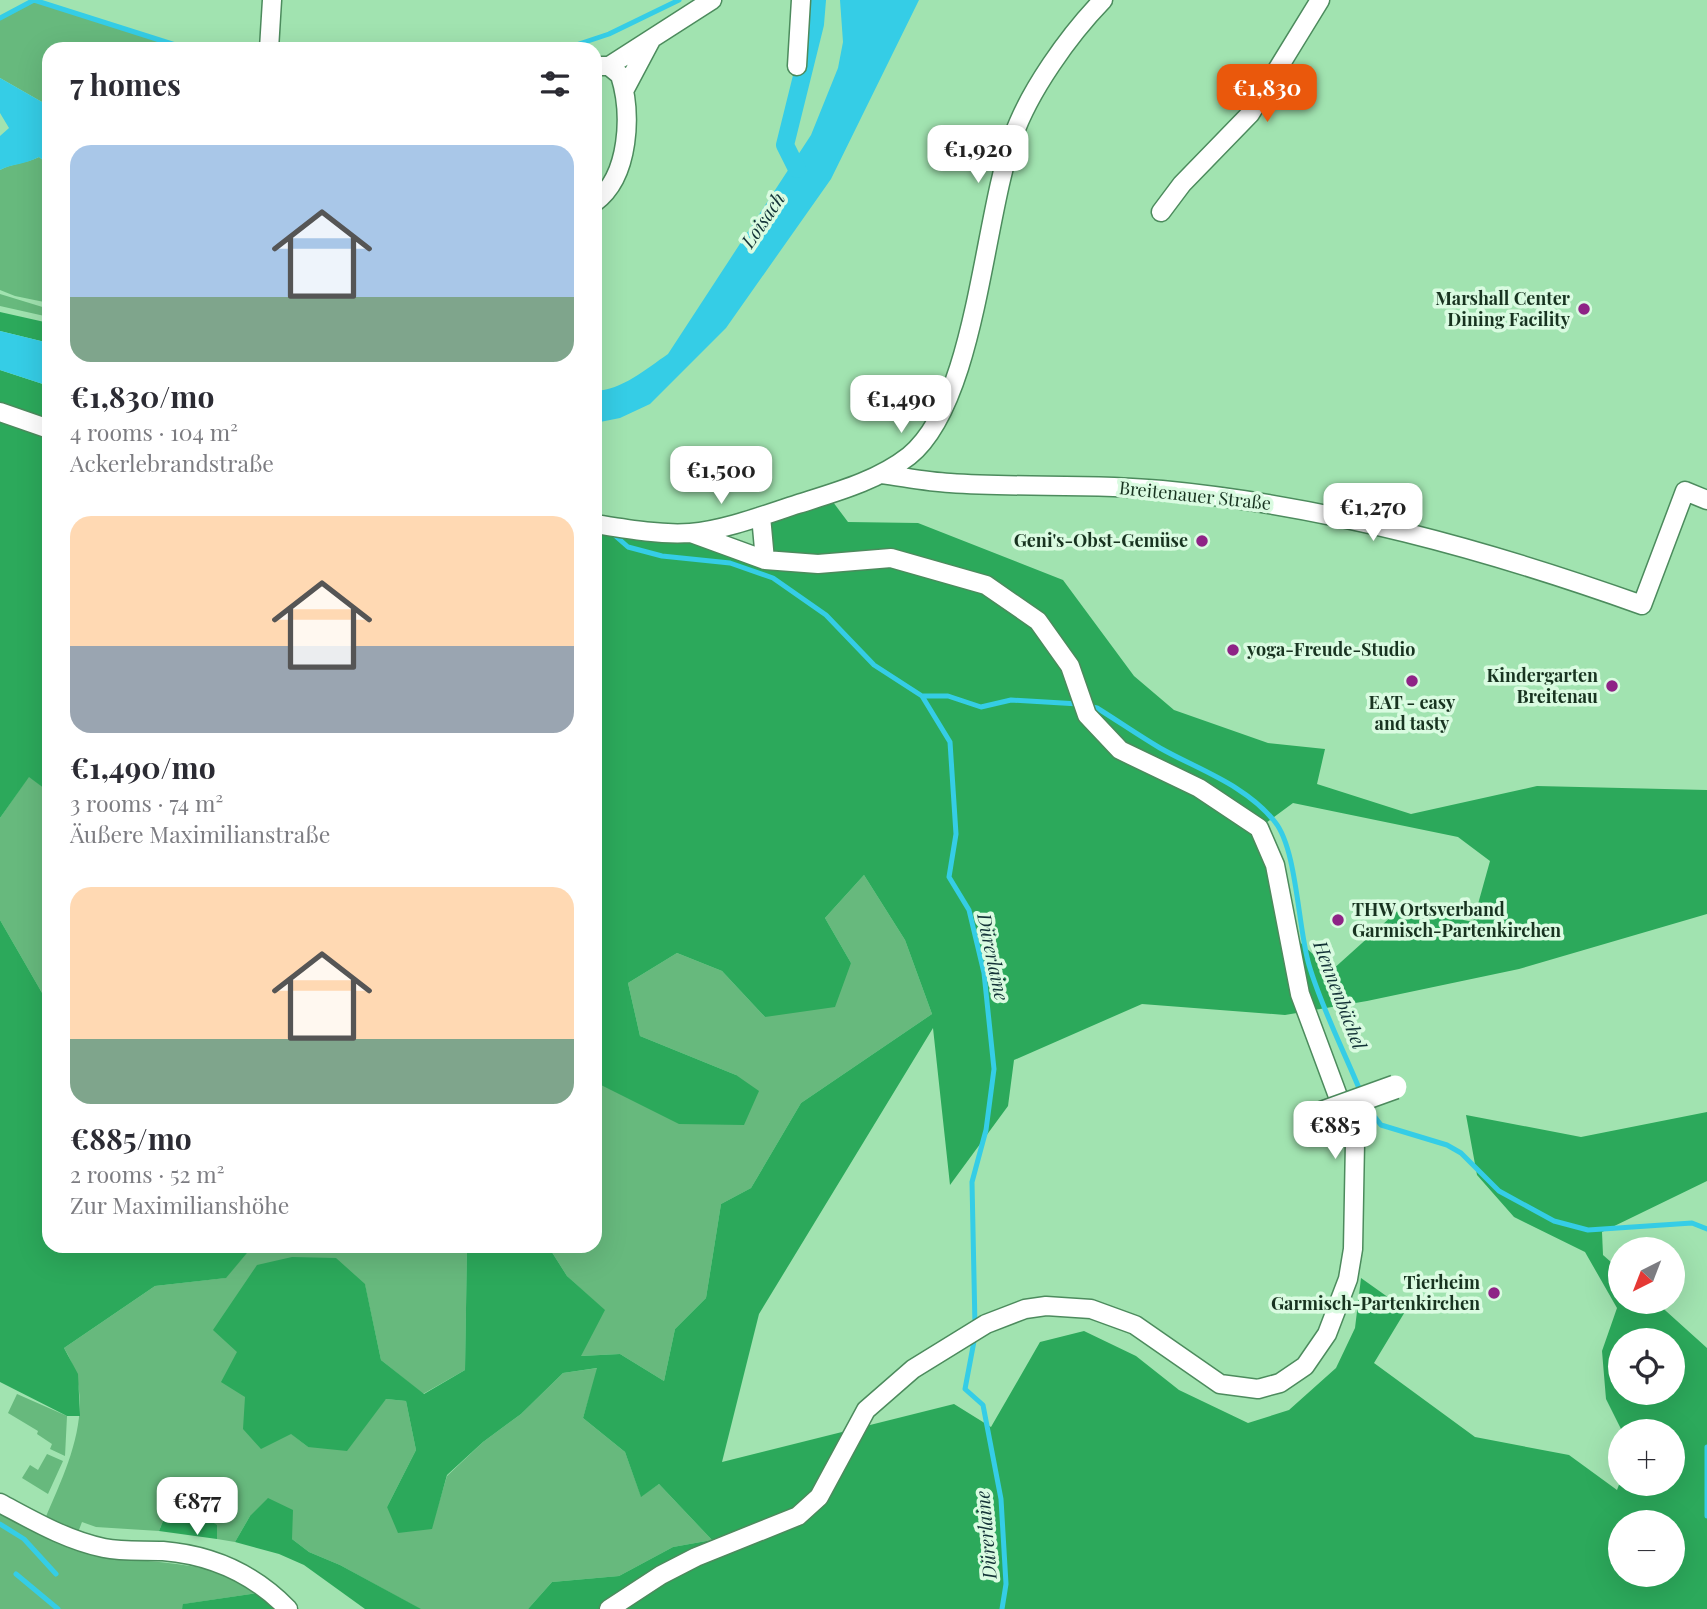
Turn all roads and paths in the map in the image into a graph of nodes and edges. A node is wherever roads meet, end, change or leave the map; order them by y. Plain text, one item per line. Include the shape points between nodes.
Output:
1 (272, 0) edge
2 (712, 0) edge
3 (801, 0) edge
4 (1103, 0) edge
5 (1320, 0) edge
6 (652, 38) junction
7 (269, 42) edge
8 (602, 66) edge
9 (797, 66) dead end
10 (625, 89) junction
11 (602, 195) edge
12 (1161, 212) dead end
13 (0, 412) edge
14 (42, 427) edge
15 (881, 474) junction
16 (1707, 500) edge
17 (761, 516) junction
18 (602, 525) edge
19 (691, 533) junction
20 (765, 560) junction
21 (1395, 1087) dead end
22 (1306, 1119) dead end
23 (0, 1503) edge
24 (288, 1609) edge
25 (609, 1609) edge

1 - 7 street
2 - 6 street
3 - 9 street
4 - 15 street via 1030,99 1013,136 996,192 969,331 940,415 911,454
5 - 12 street via 1250,114
6 - 8 street
6 - 10 street
8 - 10 street via 620,75
10 - 11 street via 622,157 613,185
13 - 14 street
15 - 16 street, Breitenauer Straße via 949,483 1159,490 1320,512 1499,556 1642,606 1685,491
15 - 17 street
17 - 19 street
17 - 20 street
18 - 19 street
19 - 20 street
20 - 25 street via 818,564 891,558 986,585 1038,621 1070,666 1087,715 1120,750 1199,788 1259,828 1275,865 1300,994 1355,1142 1353,1249 1348,1279 1327,1334 1305,1366 1280,1383 1258,1389 1220,1384 1135,1325 1091,1309 1046,1306 986,1324 913,1369 866,1410 819,1497 798,1516 696,1557
21 - 22 main road, bridge
23 - 24 street via 70,1540 108,1549 167,1552 241,1571

